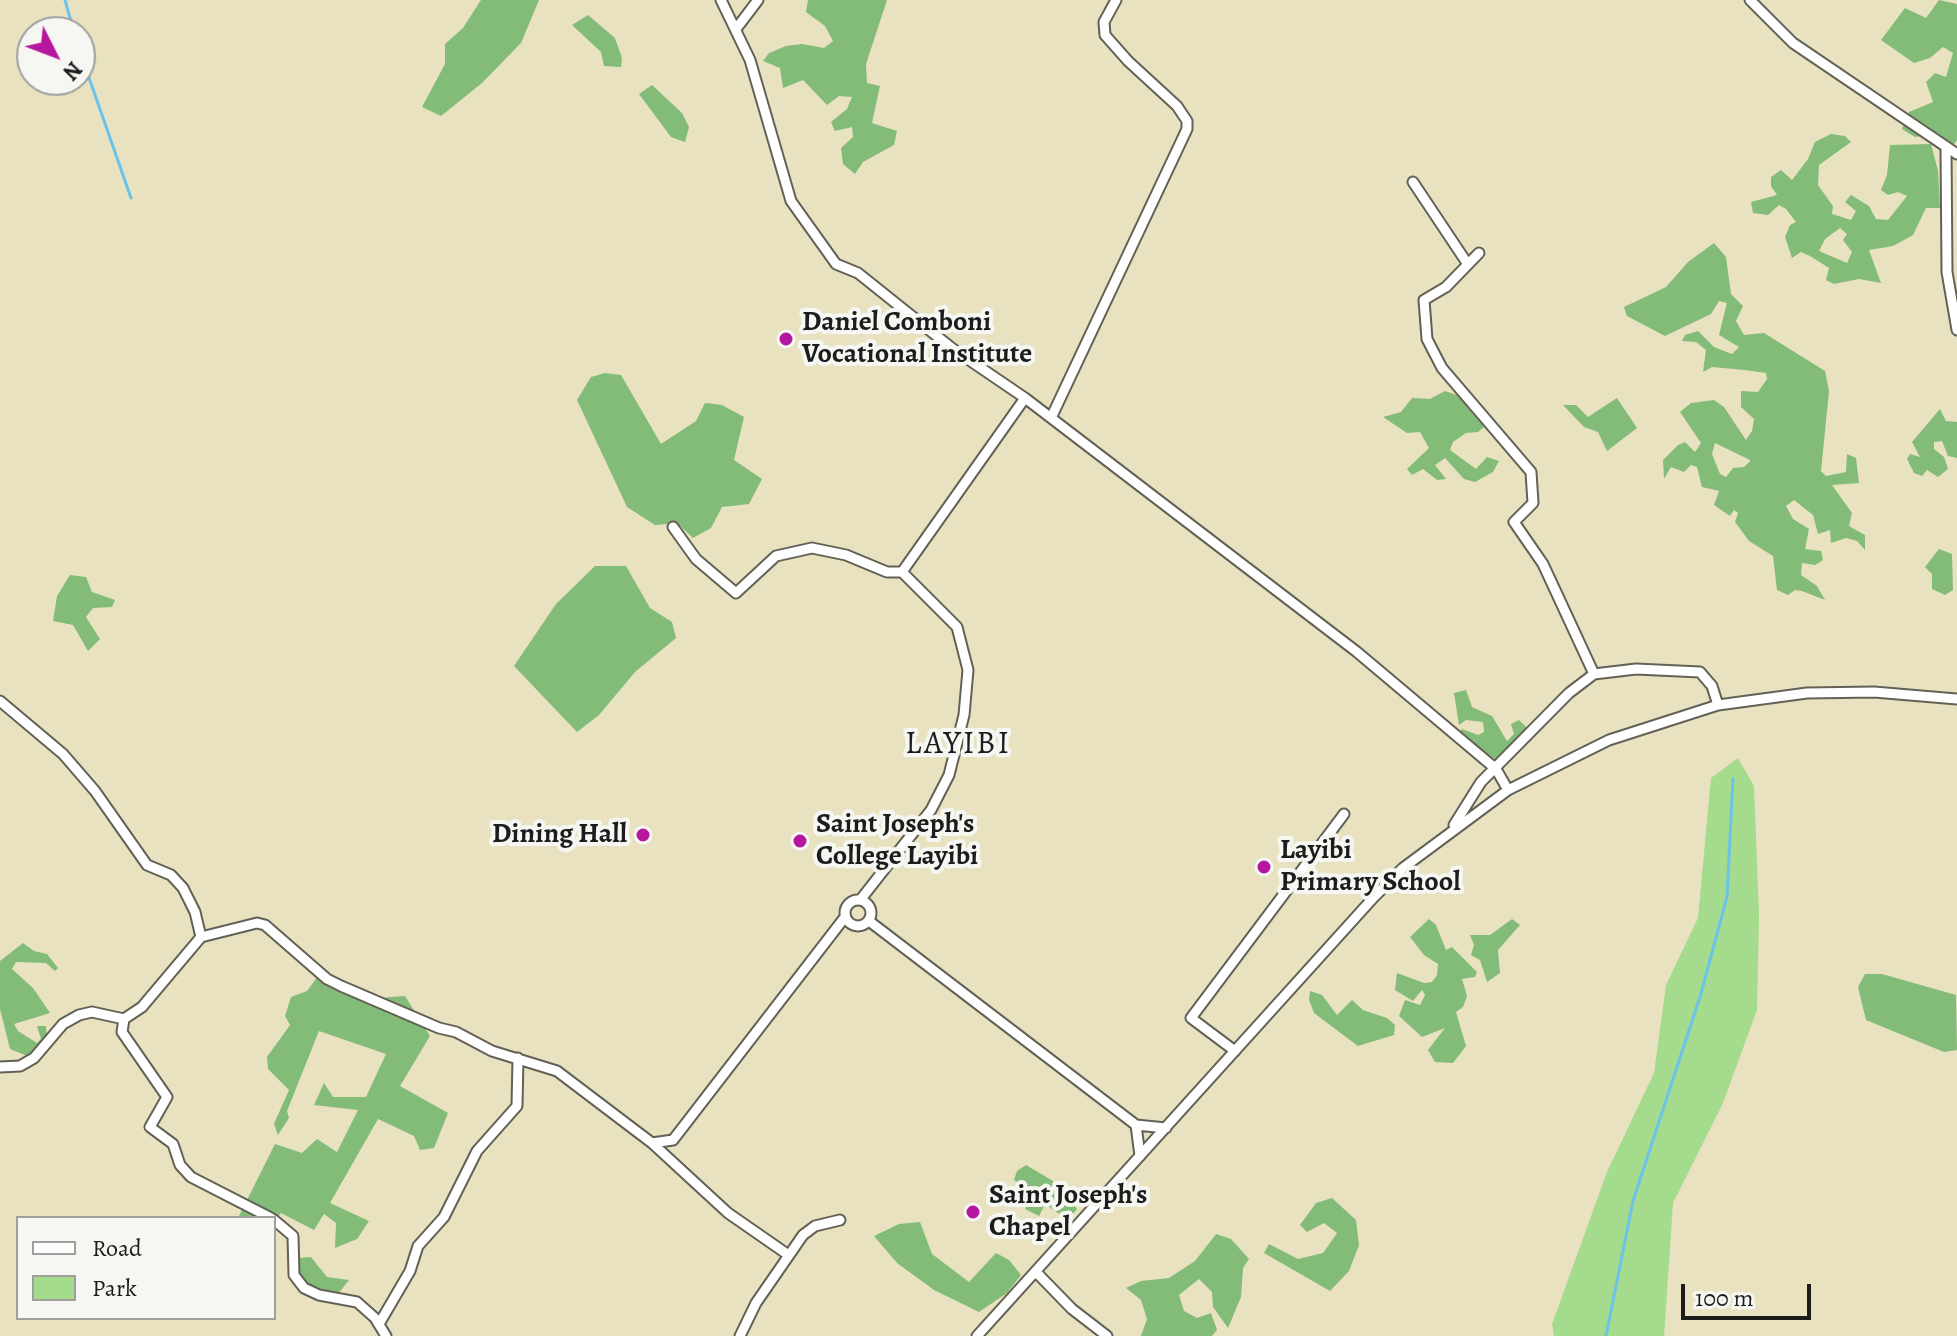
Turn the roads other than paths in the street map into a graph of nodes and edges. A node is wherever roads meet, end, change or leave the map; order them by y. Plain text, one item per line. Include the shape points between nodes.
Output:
1 (721, 0) edge
2 (758, 0) edge
3 (1116, 0) edge
4 (1750, 0) edge
5 (736, 29) junction
6 (1946, 148) junction
7 (1957, 154) edge
8 (1413, 182) dead end
9 (1479, 253) dead end
10 (1467, 263) junction
11 (1957, 330) edge
12 (1025, 398) junction
13 (1051, 418) junction
14 (673, 527) dead end
15 (902, 572) junction
16 (1594, 674) junction
17 (1957, 699) edge
18 (0, 701) edge
19 (1718, 705) junction
20 (1496, 769) junction
21 (1508, 790) junction
22 (1344, 814) dead end
23 (1452, 828) junction
24 (861, 899) junction
25 (845, 917) junction
26 (869, 921) junction
27 (201, 937) junction
28 (124, 1019) junction
29 (1235, 1051) junction
30 (518, 1058) junction
31 (0, 1067) edge
32 (1136, 1125) junction
33 (1166, 1128) junction
34 (652, 1143) junction
35 (1140, 1156) junction
36 (266, 1216) edge
37 (840, 1220) dead end
38 (276, 1222) edge
39 (787, 1254) junction
40 (1036, 1272) junction
41 (379, 1324) junction
42 (386, 1336) edge
43 (740, 1336) edge
44 (977, 1336) edge
45 (1107, 1336) edge

1 - 5 street
2 - 5 street
3 - 13 street via 1104,22 1105,35 1184,114 1187,129
4 - 6 street via 1793,43
5 - 12 street via 791,201 836,264 858,273
6 - 7 street
6 - 11 street via 1947,272
8 - 10 street
9 - 10 street
10 - 16 street via 1446,287 1423,301 1429,346 1531,472 1533,503 1514,522 1543,564
12 - 13 street
12 - 15 street
13 - 20 street via 1357,652
14 - 15 street via 696,559 736,593 776,556 812,548
15 - 24 street via 947,613 962,636 968,661 964,715 942,792
16 - 19 street via 1636,669 1700,672
16 - 20 street
17 - 19 street via 1823,693
18 - 27 street via 63,754 147,865 179,882
19 - 21 street via 1609,740
20 - 21 street
20 - 23 street via 1472,793
21 - 23 street
22 - 29 street via 1191,1018
23 - 29 street via 1403,868
24 - 25 street via 847,904
24 - 26 street via 869,904
25 - 26 street via 859,927
25 - 34 street via 673,1140
26 - 32 street
27 - 28 street via 142,1007
27 - 30 street via 265,925 327,979
28 - 31 street via 92,1012 79,1015 63,1024 34,1058 20,1066
28 - 36 street via 126,1040 167,1097 150,1127 173,1144 186,1173
29 - 33 street
30 - 34 street via 557,1071
30 - 41 street via 517,1106 477,1151 444,1217 418,1246 410,1271
32 - 33 street
32 - 35 street
33 - 35 street
34 - 39 street via 701,1191
35 - 40 street
37 - 39 street via 815,1226
38 - 41 street via 293,1236 294,1275 304,1288 357,1302
39 - 43 street
40 - 44 street
40 - 45 street
41 - 42 street

